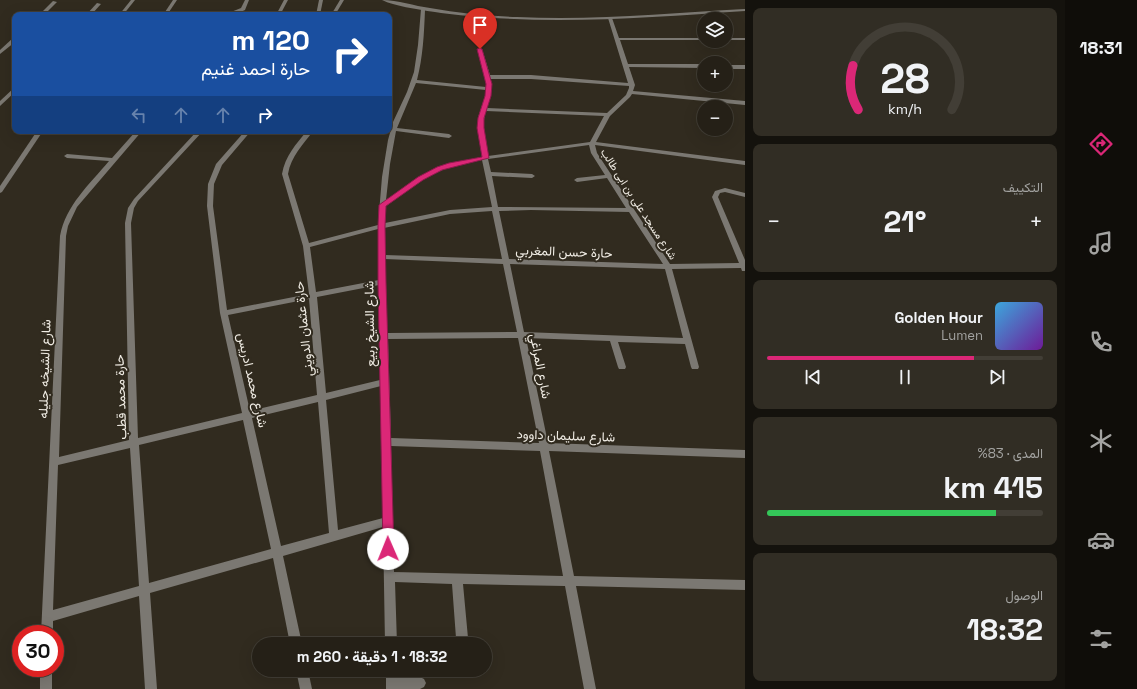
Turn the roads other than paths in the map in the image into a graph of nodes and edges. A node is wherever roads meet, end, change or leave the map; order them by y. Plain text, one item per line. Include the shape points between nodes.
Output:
1 (133, 0) edge
2 (175, 0) edge
3 (247, 0) edge
4 (286, 0) edge
5 (321, 0) edge
6 (342, 0) edge
7 (384, 0) edge
8 (54, 2) dead end
9 (99, 4) dead end
10 (422, 10) junction
11 (745, 10) edge
12 (44, 12) edge
13 (91, 12) edge
14 (123, 12) edge
15 (166, 12) edge
16 (232, 12) edge
17 (280, 12) edge
18 (319, 12) edge
19 (335, 12) edge
20 (610, 18) junction
21 (617, 39) junction
22 (697, 39) edge
23 (733, 39) edge
24 (745, 39) edge
25 (12, 42) edge
26 (480, 49) dead end
27 (0, 52) edge
28 (626, 65) junction
29 (697, 66) edge
30 (733, 67) edge
31 (745, 67) edge
32 (488, 77) junction
33 (413, 81) junction
34 (632, 84) junction
35 (489, 89) junction
36 (12, 92) edge
37 (631, 92) junction
38 (745, 103) edge
39 (0, 104) edge
40 (483, 109) junction
41 (608, 115) junction
42 (394, 129) junction
43 (38, 134) edge
44 (136, 134) edge
45 (197, 134) edge
46 (245, 134) edge
47 (308, 134) edge
48 (449, 136) dead end
49 (592, 143) junction
50 (67, 156) dead end
51 (486, 158) junction
52 (114, 160) junction
53 (745, 163) edge
54 (489, 174) junction
55 (532, 176) dead end
56 (608, 176) junction
57 (577, 180) dead end
58 (0, 191) edge
59 (745, 195) edge
60 (383, 205) junction
61 (496, 209) junction
62 (632, 210) junction
63 (381, 226) junction
64 (306, 246) junction
65 (383, 257) junction
66 (506, 260) junction
67 (668, 267) junction
68 (744, 267) edge
69 (382, 282) junction
70 (313, 296) junction
71 (224, 313) junction
72 (521, 335) junction
73 (384, 336) junction
74 (613, 338) junction
75 (688, 341) junction
76 (622, 367) dead end
77 (695, 367) dead end
78 (385, 382) junction
79 (322, 397) junction
80 (247, 415) junction
81 (134, 442) junction
82 (386, 442) junction
83 (544, 447) junction
84 (745, 454) edge
85 (54, 462) junction
86 (388, 521) junction
87 (334, 536) junction
88 (277, 552) junction
89 (389, 577) junction
90 (457, 578) junction
91 (569, 580) junction
92 (745, 584) edge
93 (144, 590) junction
94 (48, 617) junction
95 (48, 625) edge
96 (295, 637) edge
97 (391, 637) edge
98 (462, 637) edge
99 (46, 677) edge
100 (303, 677) edge
101 (420, 683) dead end
102 (392, 686) edge
103 (46, 689) edge
104 (150, 689) edge
105 (306, 689) edge
106 (590, 689) edge

1 - 14 street
2 - 15 street
3 - 16 street via 243,9
4 - 17 street
5 - 18 street
6 - 19 street
7 - 10 street
8 - 12 street
9 - 13 street
10 - 20 street via 492,18
10 - 33 street, شارع الشيخ ربيع via 420,43
11 - 20 street
20 - 21 street
21 - 22 street
21 - 28 street
23 - 24 street
25 - 27 street
26 - 32 street, شارع المراغي
28 - 29 street
28 - 34 street
30 - 31 street
32 - 34 street via 538,77
32 - 35 street, شارع المراغي
33 - 35 street
33 - 42 street, شارع الشيخ ربيع
34 - 37 street
35 - 40 street, شارع المراغي
36 - 39 street
37 - 38 street
37 - 41 street, شارع مسجد على بن ابى طالب
40 - 41 street
40 - 51 street, شارع المراغي via 481,128
41 - 49 street, شارع مسجد على بن ابى طالب
42 - 48 street
42 - 60 street, شارع الشيخ ربيع via 385,175
43 - 58 street
44 - 52 street, شارع الشيخه جليله
45 - 81 street, حارة محمد قطب via 142,193 129,215
46 - 71 street, شارع محمد ادريس via 219,164 211,184 210,206
47 - 64 street, حارة عثمان الدويني via 285,168
49 - 51 street
49 - 53 street
49 - 56 street, شارع مسجد على بن ابى طالب via 596,158
50 - 52 street
51 - 54 street, شارع المراغي
51 - 60 street via 439,169
52 - 85 street, شارع الشيخه جليله via 74,206 63,236
54 - 55 street
54 - 61 street, شارع المراغي
56 - 57 street
56 - 62 street, شارع مسجد على بن ابى طالب
59 - 68 street via 725,190 717,192 715,197
60 - 63 street, شارع الشيخ ربيع
61 - 62 street
61 - 63 street via 462,211
61 - 66 street, شارع المراغي
62 - 67 street, شارع مسجد على بن ابى طالب
63 - 64 street
63 - 65 street, شارع الشيخ ربيع
64 - 70 street, حارة عثمان الدويني
65 - 66 street, حارة حسن المغربي
65 - 69 street, شارع الشيخ ربيع
66 - 67 street, حارة حسن المغربي
66 - 72 street, شارع المراغي
67 - 68 street, حارة حسن المغربي
67 - 75 street, شارع مسجد على بن ابى طالب
69 - 70 street
69 - 73 street, شارع الشيخ ربيع
70 - 71 street
70 - 79 street, حارة عثمان الدويني
71 - 80 street, شارع محمد ادريس
72 - 73 street
72 - 74 street
72 - 83 street, شارع المراغي
73 - 78 street, شارع الشيخ ربيع
74 - 75 street
74 - 76 street
75 - 77 street, شارع مسجد على بن ابى طالب
78 - 79 street
78 - 82 street, شارع الشيخ ربيع
79 - 80 street
79 - 87 street, حارة عثمان الدويني
80 - 81 street
80 - 88 street, شارع محمد ادريس
81 - 85 street
81 - 93 street, حارة محمد قطب
82 - 83 street, شارع سليمان داوود
82 - 86 street, شارع الشيخ ربيع
83 - 84 street, شارع سليمان داوود
83 - 91 street, شارع المراغي
85 - 94 street, شارع الشيخه جليله
86 - 87 street
86 - 89 street, شارع الشيخ ربيع
87 - 88 street
88 - 93 street
88 - 96 street, شارع محمد ادريس
89 - 90 street
89 - 97 street, شارع الشيخ ربيع
90 - 91 street
90 - 98 street
91 - 92 street
91 - 106 street, شارع المراغي
93 - 94 street
93 - 104 street, حارة محمد قطب
94 - 95 street, شارع الشيخه جليله
99 - 103 street
100 - 105 street
101 - 102 street

